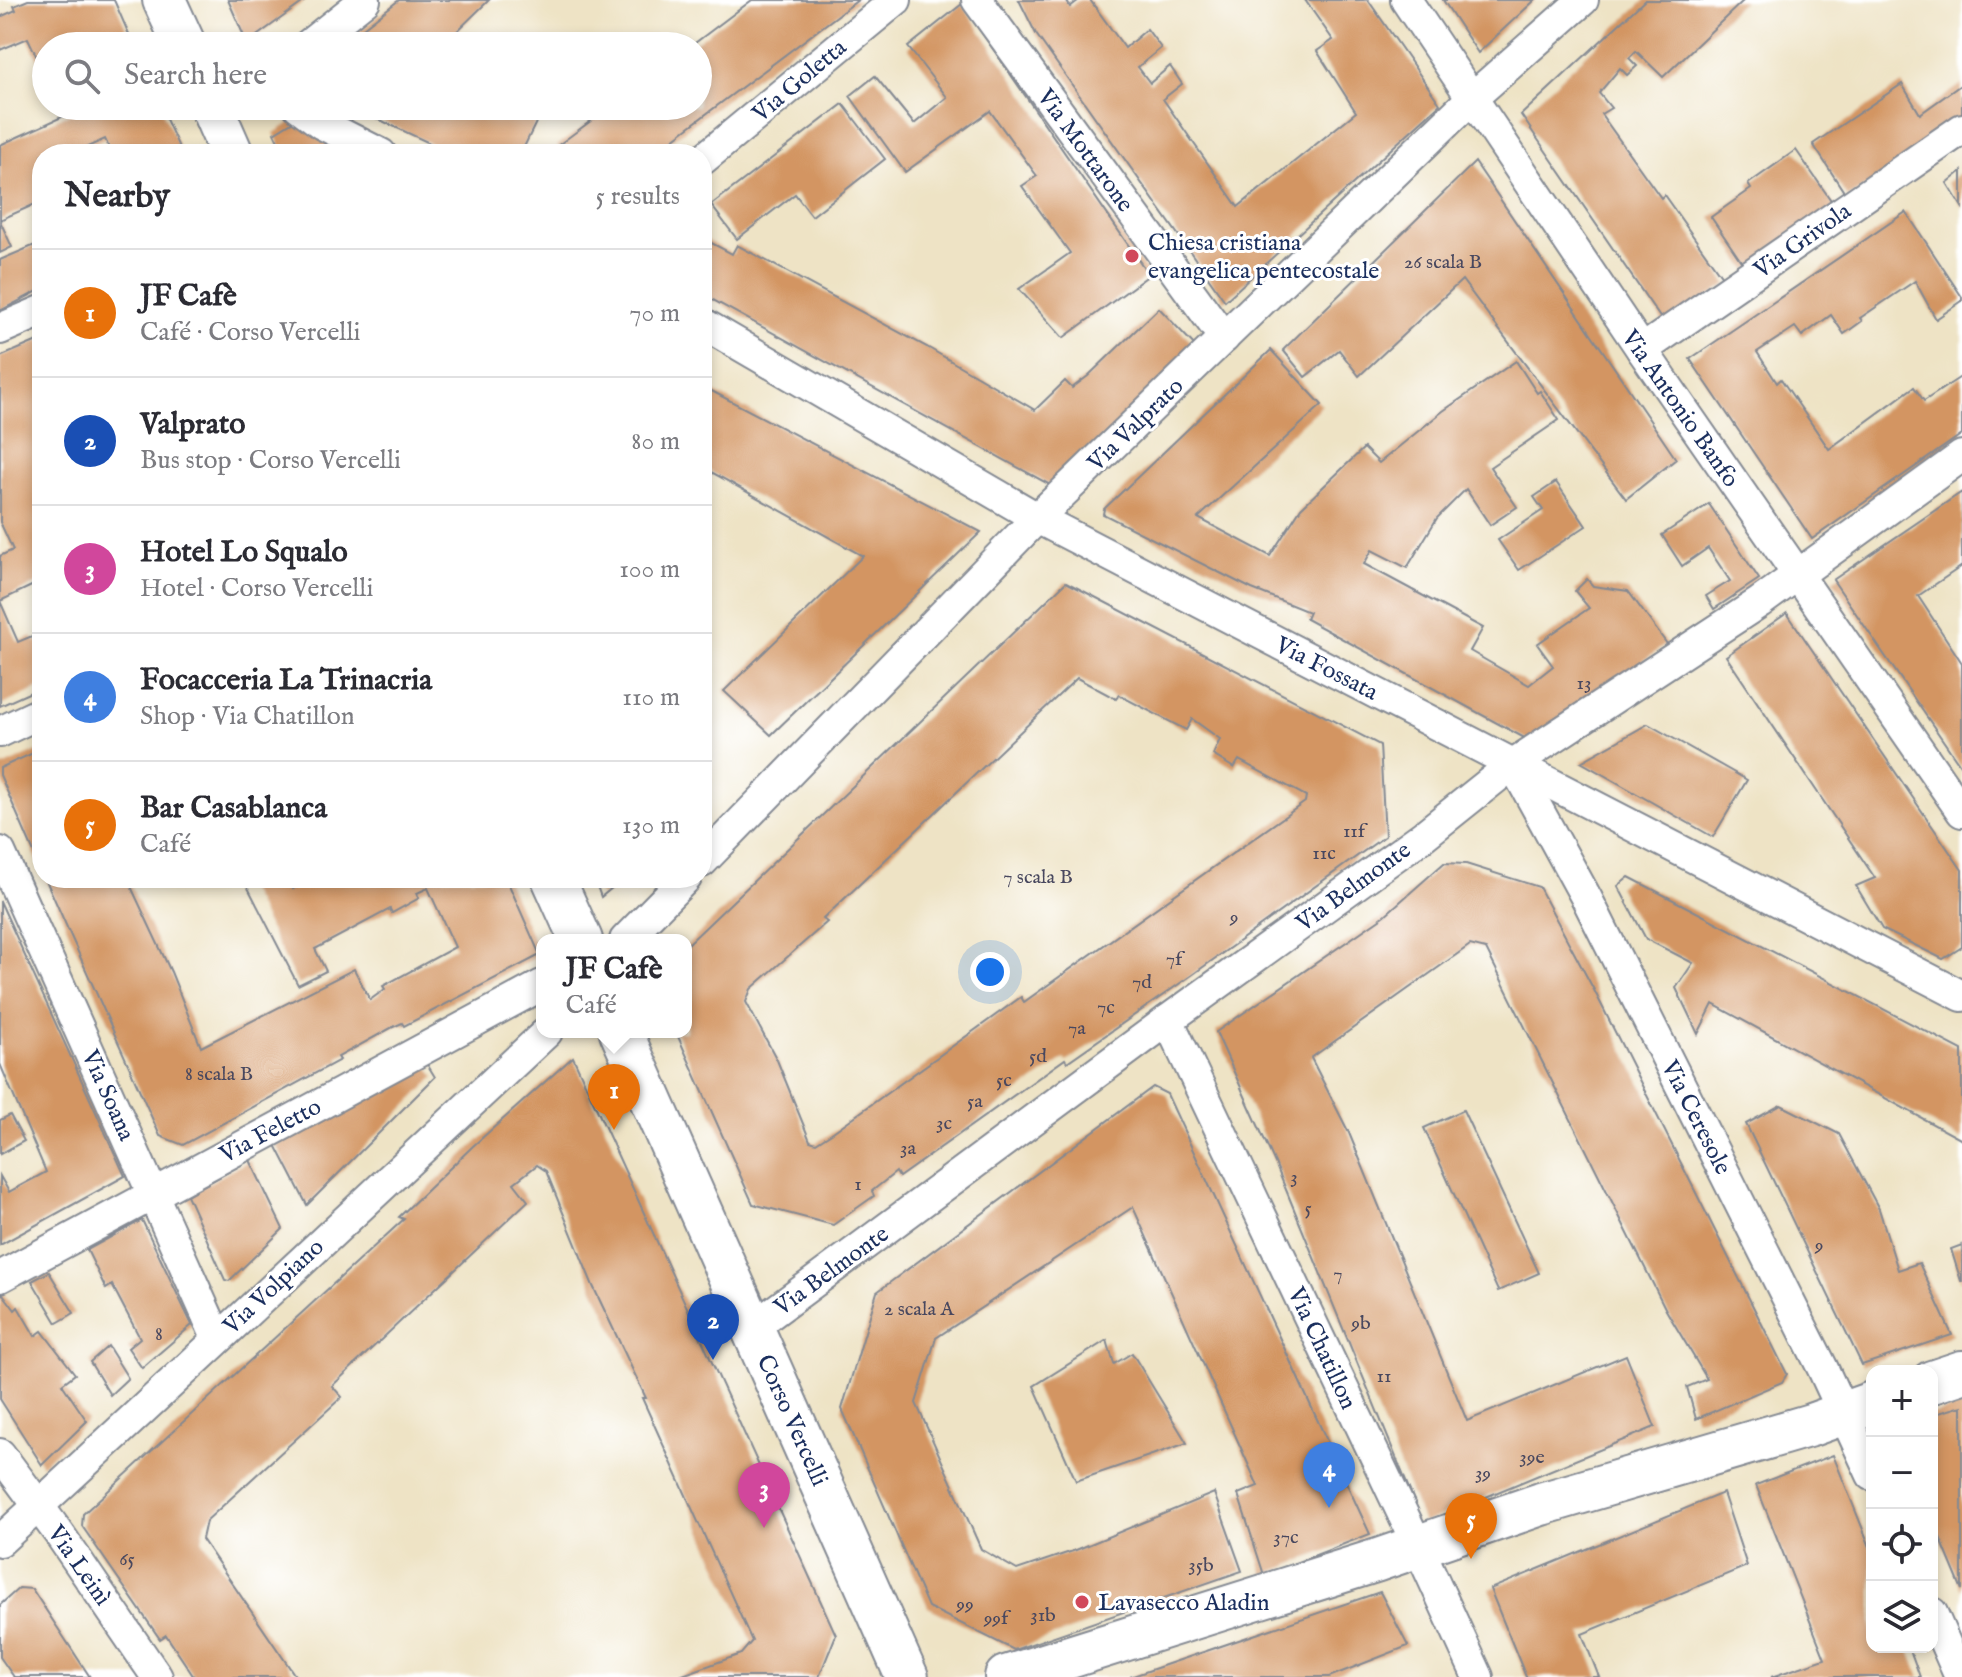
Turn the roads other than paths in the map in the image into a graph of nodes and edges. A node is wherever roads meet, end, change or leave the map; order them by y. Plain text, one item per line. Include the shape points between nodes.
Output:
1 (164, 0) edge
2 (365, 0) edge
3 (896, 0) edge
4 (977, 0) edge
5 (1406, 0) edge
6 (1583, 0) edge
7 (179, 32) edge
8 (325, 32) edge
9 (1472, 98) junction
10 (221, 120) edge
11 (317, 120) edge
12 (1962, 129) edge
13 (229, 144) edge
14 (361, 144) edge
15 (712, 152) edge
16 (32, 315) edge
17 (0, 329) edge
18 (712, 329) edge
19 (1224, 338) junction
20 (1642, 350) junction
21 (1962, 456) edge
22 (1037, 518) junction
23 (1796, 576) junction
24 (32, 717) edge
25 (0, 732) edge
26 (1513, 764) junction
27 (1962, 812) edge
28 (0, 852) edge
29 (712, 852) edge
30 (558, 888) edge
31 (676, 888) edge
32 (578, 934) edge
33 (631, 934) edge
34 (536, 988) edge
35 (1962, 996) edge
36 (1168, 1020) junction
37 (541, 1038) edge
38 (624, 1038) edge
39 (153, 1194) junction
40 (0, 1277) edge
41 (752, 1328) junction
42 (217, 1338) junction
43 (1962, 1372) edge
44 (1938, 1380) edge
45 (1858, 1408) edge
46 (1866, 1446) edge
47 (0, 1454) edge
48 (39, 1507) junction
49 (0, 1541) edge
50 (1418, 1546) junction
51 (1938, 1627) edge
52 (157, 1677) edge
53 (907, 1677) edge
54 (1006, 1677) edge
55 (1478, 1677) edge
56 (1960, 1677) edge

1 - 7 street
2 - 8 street
3 - 15 street, Via Goletta
4 - 19 street, Via Mottarone
5 - 9 street, Via Antonio Banfo
6 - 9 street, Via Valprato
9 - 19 street, Via Valprato
9 - 20 street, Via Antonio Banfo
10 - 13 street
11 - 14 street
12 - 20 street, Via Grivola
16 - 17 street
18 - 22 street, Via Fossata
19 - 22 street, Via Valprato
20 - 23 street, Via Antonio Banfo
21 - 23 street, Via Belmonte
22 - 26 street, Via Fossata
22 - 29 street, Via Valprato
23 - 26 street, Via Belmonte
23 - 27 street, Via Antonio Banfo
24 - 25 street
26 - 35 street, Via Fossata
26 - 36 street, Via Belmonte via 1423,836
26 - 45 street, Via Ceresole
28 - 39 street, Via Soana
30 - 32 street
31 - 33 street
34 - 39 street, Via Feletto
36 - 41 street, Via Belmonte
36 - 50 street, Via Chatillon
37 - 42 street, Via Volpiano
38 - 41 street, Corso Vercelli
39 - 40 street, Via Feletto
39 - 42 street, Via Soana
41 - 53 street, Corso Vercelli
42 - 48 street, Via Volpiano
43 - 44 street
45 - 46 street, Via Ceresole
45 - 50 street
47 - 48 street, Via Leinì
48 - 49 street, Via Volpiano
48 - 52 street, Via Leinì
50 - 54 street
50 - 55 street, Via Chatillon
51 - 56 street

